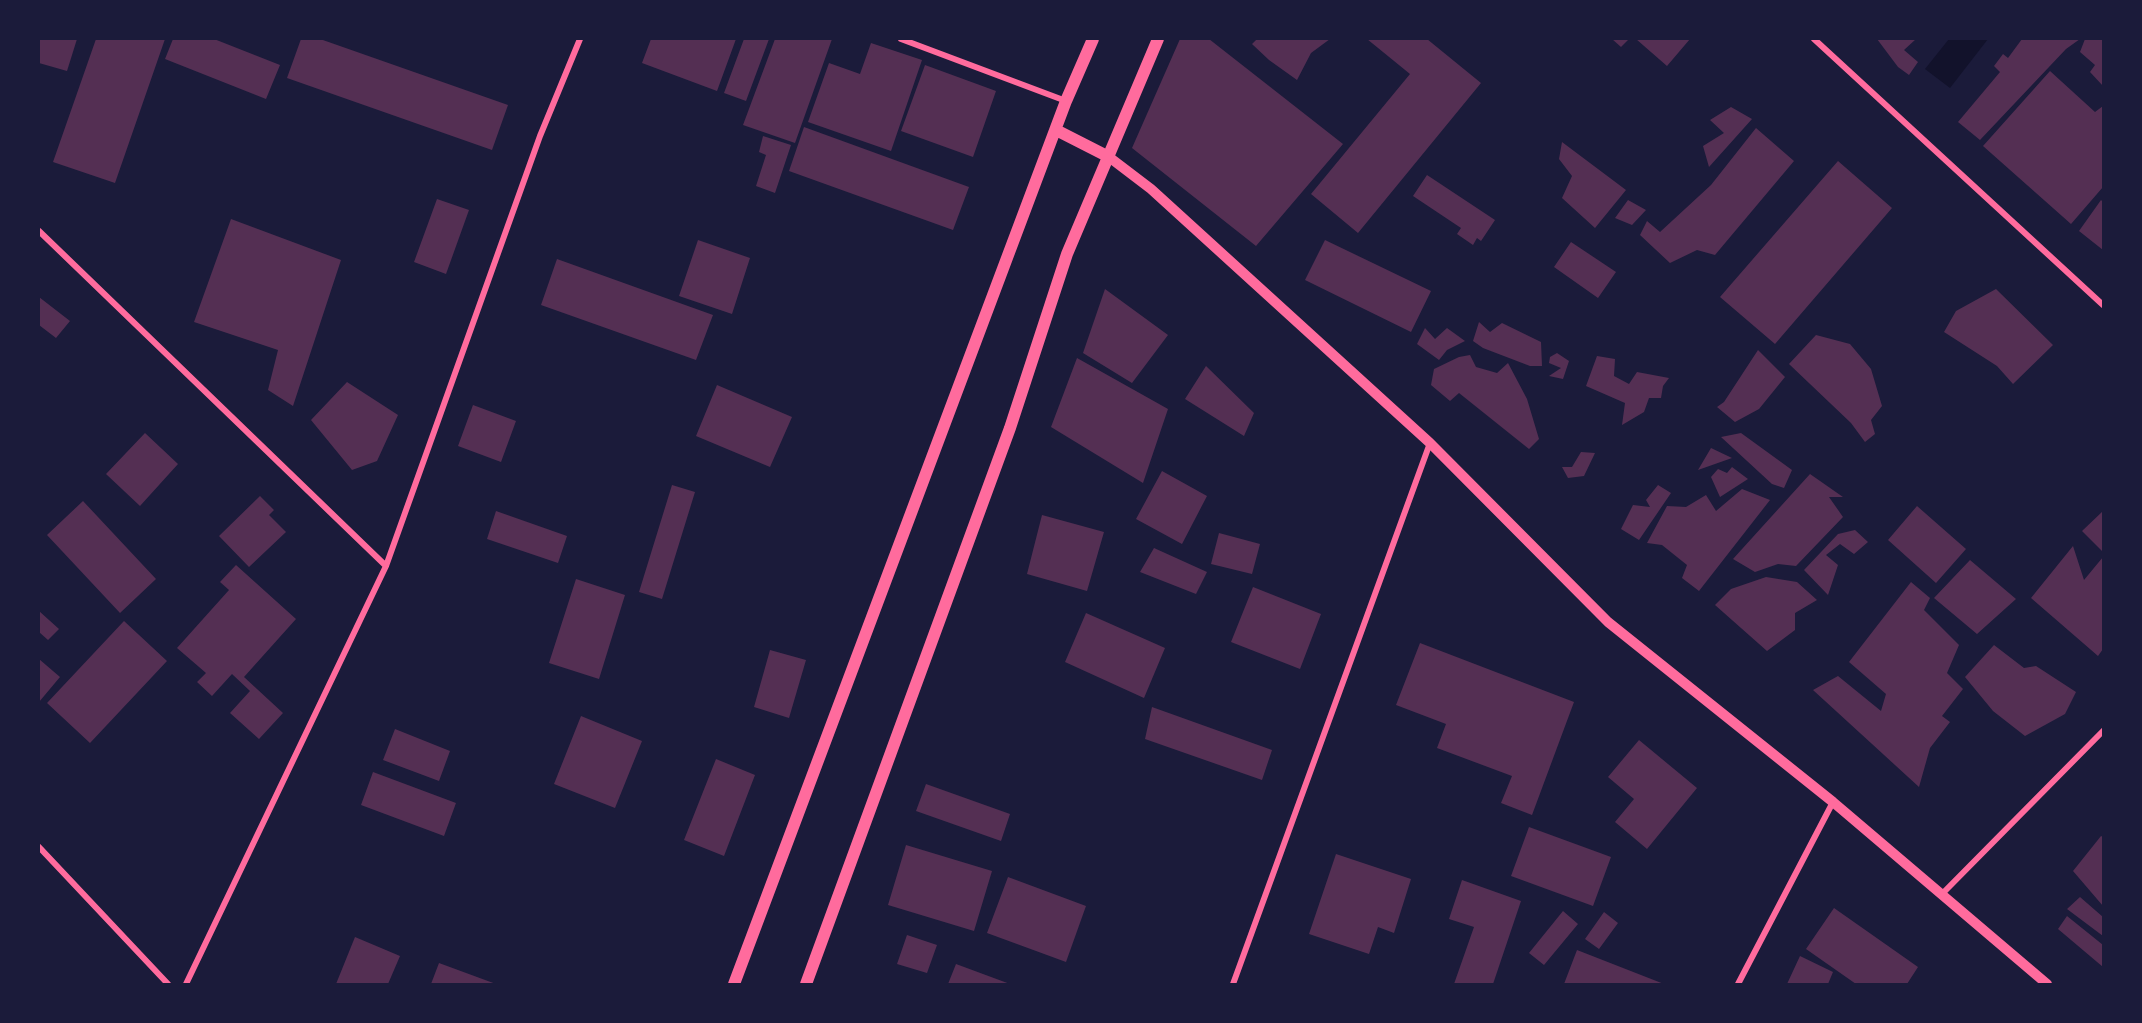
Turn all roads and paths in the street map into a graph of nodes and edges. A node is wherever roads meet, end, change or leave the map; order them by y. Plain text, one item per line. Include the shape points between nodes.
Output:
1 (580, 39) edge
2 (901, 39) edge
3 (1093, 39) edge
4 (1158, 39) edge
5 (1814, 39) edge
6 (1066, 101) junction
7 (1056, 130) junction
8 (1109, 157) junction
9 (39, 231) edge
10 (2103, 305) edge
11 (1430, 443) junction
12 (386, 566) junction
13 (2103, 731) edge
14 (1833, 802) junction
15 (39, 847) edge
16 (1941, 895) junction
17 (168, 984) edge
18 (186, 984) edge
19 (734, 984) edge
20 (806, 984) edge
21 (1233, 984) edge
22 (1738, 984) edge
23 (2047, 984) edge

1 - 12 street via 540,136
2 - 6 street
3 - 6 main road
4 - 8 main road
5 - 10 street
6 - 7 main road
7 - 8 main road
7 - 19 main road
8 - 11 street via 1151,189
8 - 20 main road via 1067,254 1010,428
9 - 12 street
11 - 14 street via 1608,622
11 - 21 street
12 - 18 street
13 - 16 street
14 - 16 street
14 - 22 street
15 - 17 street
16 - 23 street

